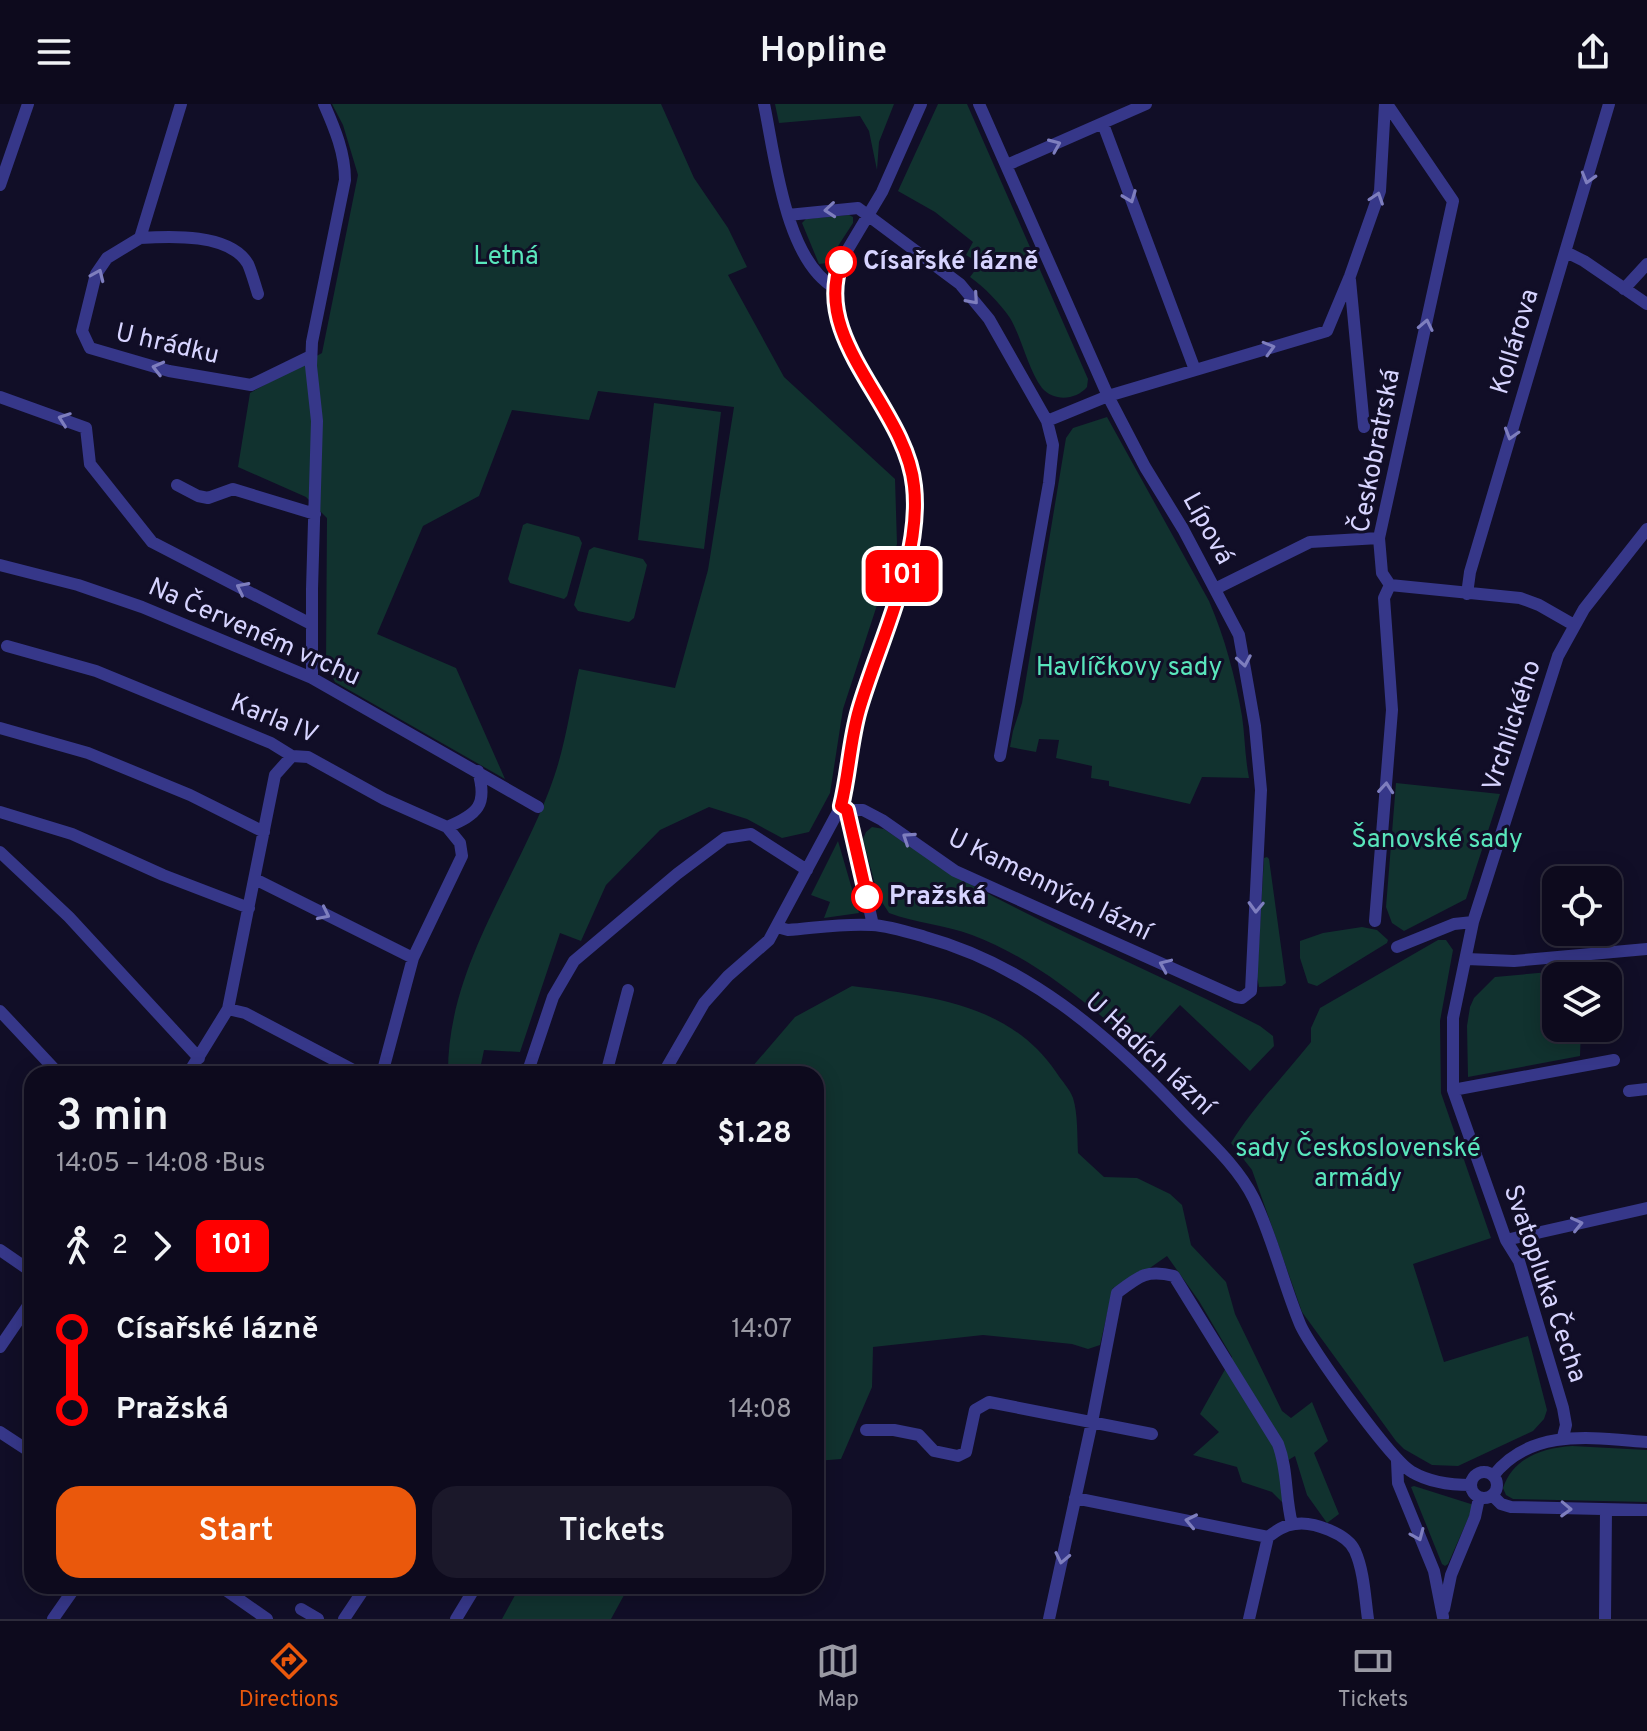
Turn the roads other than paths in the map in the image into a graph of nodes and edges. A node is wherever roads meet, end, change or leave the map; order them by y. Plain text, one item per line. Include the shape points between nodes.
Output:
1 (28, 104) edge
2 (181, 104) edge
3 (324, 104) edge
4 (764, 104) edge
5 (921, 104) edge
6 (979, 104) edge
7 (1146, 104) edge
8 (1386, 104) edge
9 (1609, 104) edge
10 (1103, 124) junction
11 (1007, 165) junction
12 (0, 185) edge
13 (788, 215) junction
14 (868, 217) junction
15 (140, 238) junction
16 (1566, 252) junction
17 (1647, 264) edge
18 (1350, 276) junction
19 (835, 288) junction
20 (1624, 289) junction
21 (258, 294) dead end
22 (1647, 304) edge
23 (311, 356) junction
24 (1195, 370) junction
25 (1108, 396) junction
26 (0, 397) edge
27 (1047, 421) junction
28 (1364, 427) dead end
29 (177, 485) dead end
30 (315, 514) junction
31 (1647, 529) edge
32 (1379, 538) junction
33 (0, 565) edge
34 (1390, 585) junction
35 (1215, 589) junction
36 (1467, 594) junction
37 (311, 624) junction
38 (1574, 625) junction
39 (7, 646) dead end
40 (312, 678) junction
41 (0, 728) edge
42 (292, 756) junction
43 (1000, 756) dead end
44 (478, 771) junction
45 (538, 807) dead end
46 (844, 808) junction
47 (0, 812) edge
48 (447, 827) junction
49 (264, 832) junction
50 (0, 852) edge
51 (807, 870) junction
52 (255, 879) junction
53 (249, 908) junction
54 (1375, 921) dead end
55 (1473, 922) junction
56 (873, 925) junction
57 (777, 927) junction
58 (1397, 947) dead end
59 (1647, 949) edge
60 (413, 958) junction
61 (1467, 959) junction
62 (628, 990) dead end
63 (1236, 997) joint
64 (228, 1009) junction
65 (0, 1011) edge
66 (199, 1058) junction
67 (1614, 1060) dead end
68 (52, 1066) edge
69 (194, 1066) edge
70 (346, 1066) edge
71 (384, 1066) edge
72 (529, 1066) edge
73 (608, 1066) edge
74 (668, 1066) edge
75 (1647, 1089) edge
76 (1453, 1090) junction
77 (1629, 1091) dead end
78 (1647, 1208) edge
79 (1506, 1240) junction
80 (0, 1250) edge
81 (24, 1266) edge
82 (24, 1312) edge
83 (0, 1347) edge
84 (1092, 1422) junction
85 (866, 1430) dead end
86 (0, 1432) edge
87 (1152, 1434) dead end
88 (1563, 1437) junction
89 (1647, 1442) edge
90 (24, 1448) edge
91 (1397, 1461) junction
92 (1493, 1476) junction
93 (1471, 1485) junction
94 (1486, 1496) junction
95 (1075, 1498) junction
96 (1606, 1510) junction
97 (1647, 1510) edge
98 (1292, 1524) junction
99 (1268, 1537) junction
100 (70, 1594) edge
101 (231, 1594) edge
102 (361, 1594) edge
103 (471, 1594) edge
104 (301, 1609) dead end
105 (1443, 1618) edge
106 (53, 1619) edge
107 (267, 1619) edge
108 (318, 1619) edge
109 (344, 1619) edge
110 (456, 1619) edge
111 (1049, 1619) edge
112 (1249, 1619) edge
113 (1368, 1619) edge
114 (1605, 1619) edge

1 - 12 street
2 - 15 street
3 - 23 street via 338,134 345,180
4 - 13 street
5 - 14 street
6 - 11 street, Lípová
7 - 10 street
18 -> 8 street via 1382,183
32 -> 8 street, Českobratrská via 1453,201
9 -> 16 street, Kollárova
11 -> 10 street
10 -> 24 street
11 - 25 street, Lípová
14 -> 13 street via 858,208
13 - 19 street via 813,270
14 - 19 street via 842,259
14 -> 27 street via 976,300
15 - 21 street via 178,235 231,247 247,262
23 -> 15 street, U hrádku via 251,385 169,371 90,348 82,331 96,274 107,258
16 - 20 street
16 -> 36 street, Kollárova
17 - 20 street
24 -> 18 street via 1327,331
18 - 28 street
19 - 46 street via 842,333 908,456 915,511 907,558 859,710
20 - 22 street
23 - 30 street via 317,421
24 - 25 street
25 - 27 street
25 - 35 street, Lípová
37 -> 26 street via 152,542 90,464 86,428
27 - 43 street via 1053,445 1049,483
29 - 30 street via 208,498 233,489
30 - 37 street
31 - 38 street, Vrchlického
32 - 34 street, Českobratrská via 1382,573
32 - 35 street via 1310,542
33 - 40 street, Na Červeném vrchu via 142,607
34 - 36 street
54 -> 34 street, Českobratrská via 1392,710 1384,598
35 -> 63 street, Lípová via 1239,635 1260,778 1253,985 1248,996
36 - 38 street via 1528,600
37 - 40 street
38 - 55 street, Vrchlického via 1558,656
39 - 42 street, Karla IV via 96,671
40 - 44 street, Na Červeném vrchu
41 - 49 street via 88,753
42 - 48 street, Karla IV via 308,757
42 - 49 street via 275,775
44 - 45 street, Na Červeném vrchu
44 - 48 street via 482,799 474,814
46 - 51 street
46 - 56 street
63 -> 46 street, U Kamenných lázní via 955,871 882,820
47 - 53 street via 72,834
48 - 60 street via 460,843 462,856
49 - 52 street
50 - 66 street via 69,917
51 - 57 street
51 - 72 street via 751,834 725,838 574,961 553,997
52 - 53 street
52 -> 60 street
53 - 64 street
55 - 58 street via 1454,924
55 - 61 street, Vrchlického
56 - 57 street, U Hadích lázní
56 - 91 street, U Hadích lázní via 947,943 1015,972 1084,1020 1225,1157 1254,1199 1301,1328
57 - 74 street via 704,1003
59 - 61 street via 1514,961
60 - 71 street
61 - 76 street, Svatopluka Čecha via 1453,1018
62 - 73 street
64 - 66 street
64 - 70 street
65 - 68 street
66 - 69 street
67 - 76 street
75 - 77 street
76 - 79 street, Svatopluka Čecha
79 -> 78 street
79 - 88 street, Svatopluka Čecha via 1519,1261 1563,1408
80 - 81 street
82 - 83 street
84 - 85 street via 989,1402 975,1410 966,1452 958,1456 934,1451 919,1435
84 - 87 street
84 - 95 street
84 - 98 street via 1117,1293 1137,1277 1156,1271 1174,1276 1278,1444
86 - 90 street
88 - 89 street
88 - 92 street via 1514,1458
91 - 93 street via 1432,1481
91 -> 105 street, U Hadích lázní via 1398,1483 1434,1571
92 - 93 street via 1479,1473
92 - 94 street via 1497,1484
93 - 94 street via 1472,1491
94 -> 96 street via 1511,1507
94 - 105 street via 1451,1575
99 -> 95 street
95 -> 111 street
96 - 97 street
96 - 114 street
98 - 99 street
98 - 113 street via 1304,1523 1348,1541 1355,1551
99 - 112 street
100 - 106 street
101 - 107 street
102 - 109 street
103 - 110 street
104 - 108 street

